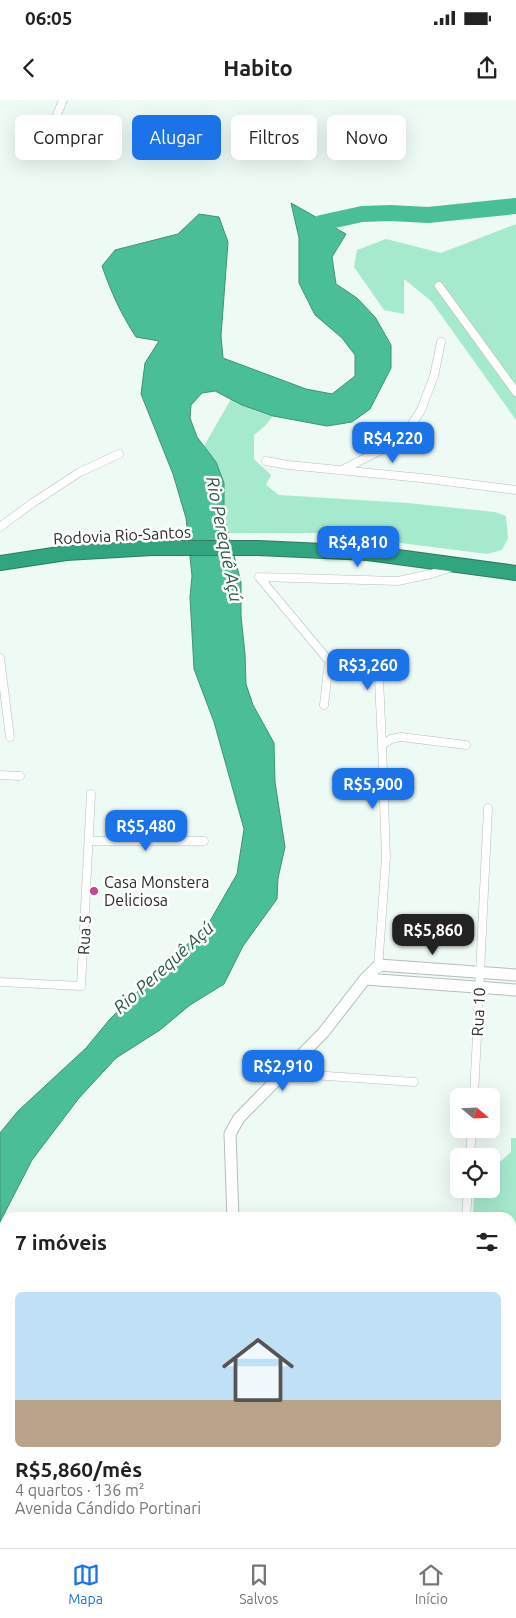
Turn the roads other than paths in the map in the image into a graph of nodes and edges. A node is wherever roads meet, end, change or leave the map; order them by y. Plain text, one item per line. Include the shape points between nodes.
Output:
1 (63, 100) edge
2 (57, 115) edge
3 (439, 286) dead end
4 (441, 342) dead end
5 (516, 392) edge
6 (119, 454) dead end
7 (266, 461) dead end
8 (342, 470) junction
9 (516, 490) edge
10 (0, 527) edge
11 (0, 563) edge
12 (459, 565) junction
13 (516, 573) edge
14 (0, 658) edge
15 (329, 661) junction
16 (324, 705) dead end
17 (10, 737) dead end
18 (382, 745) junction
19 (466, 745) dead end
20 (0, 775) edge
21 (20, 776) dead end
22 (91, 794) dead end
23 (488, 808) dead end
24 (88, 841) junction
25 (204, 841) dead end
26 (378, 965) junction
27 (480, 972) junction
28 (516, 975) edge
29 (365, 979) junction
30 (377, 980) junction
31 (0, 982) edge
32 (479, 988) junction
33 (516, 990) edge
34 (284, 1073) junction
35 (414, 1082) dead end
36 (474, 1088) edge
37 (467, 1198) edge
38 (233, 1212) edge
39 (466, 1212) edge

1 - 2 street
3 - 5 street
4 - 8 street via 434,376 412,424 394,443
6 - 10 street via 80,472
7 - 8 street
8 - 9 street
11 - 12 highway, Rodovia Rio-Santos via 66,553 152,548 258,548 368,553
12 - 13 highway, Rodovia Rio-Santos
12 - 15 street via 398,581 259,577
14 - 17 street
15 - 16 street
15 - 18 street via 370,661 379,679
18 - 19 street via 400,737
18 - 26 street via 386,857
20 - 21 street
22 - 24 street, Rua 5
23 - 27 street, Rua 10
24 - 25 street
24 - 31 street, Rua 5 via 81,986
26 - 27 street
26 - 29 street
26 - 30 street
27 - 28 street
27 - 32 street, Rua 10
29 - 30 street
29 - 34 street via 323,1033
30 - 32 street
32 - 33 street
32 - 36 street, Rua 10
34 - 35 street
34 - 38 street via 238,1118 230,1134
37 - 39 street

